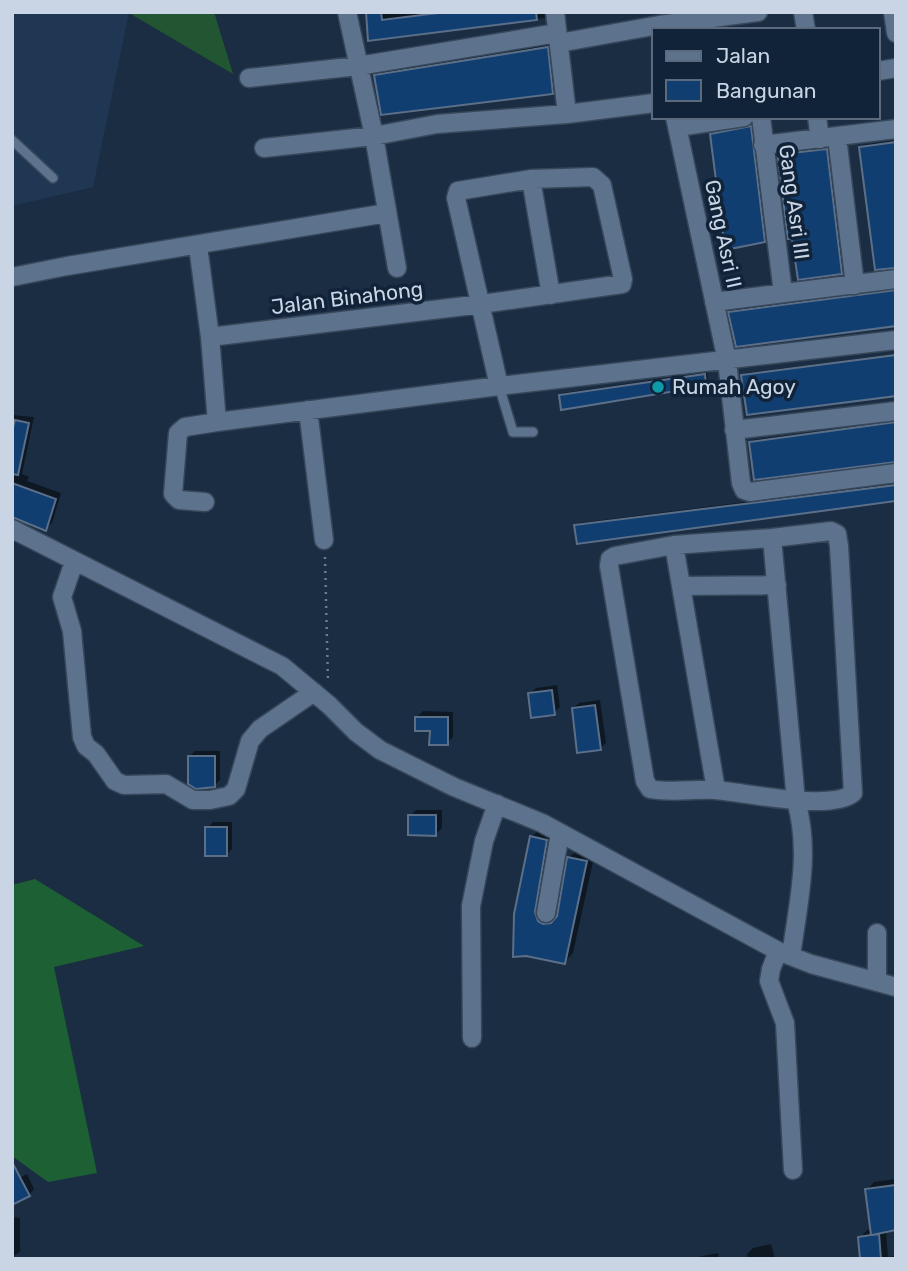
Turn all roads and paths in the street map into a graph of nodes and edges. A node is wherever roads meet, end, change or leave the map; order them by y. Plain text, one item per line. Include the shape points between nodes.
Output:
1 (347, 12) edge
2 (555, 12) edge
3 (758, 12) edge
4 (893, 12) edge
5 (658, 18) edge
6 (896, 33) edge
7 (558, 38) junction
8 (358, 66) junction
9 (249, 78) dead end
10 (652, 103) edge
11 (567, 114) junction
12 (717, 119) edge
13 (761, 119) edge
14 (818, 119) edge
15 (676, 122) edge
16 (896, 129) edge
17 (374, 135) junction
18 (829, 138) junction
19 (12, 140) edge
20 (763, 145) junction
21 (264, 148) dead end
22 (53, 178) dead end
23 (531, 179) junction
24 (387, 213) junction
25 (198, 246) junction
26 (397, 268) dead end
27 (12, 277) edge
28 (896, 279) edge
29 (855, 285) junction
30 (783, 293) junction
31 (551, 295) junction
32 (714, 302) junction
33 (482, 304) junction
34 (214, 337) junction
35 (896, 340) edge
36 (727, 360) junction
37 (499, 386) junction
38 (308, 410) junction
39 (896, 411) edge
40 (217, 422) junction
41 (734, 430) junction
42 (533, 432) dead end
43 (896, 473) edge
44 (205, 502) dead end
45 (12, 529) edge
46 (772, 538) junction
47 (324, 540) joint
48 (674, 545) junction
49 (74, 562) junction
50 (777, 585) junction
51 (681, 586) junction
52 (314, 692) junction
53 (328, 705) junction
54 (716, 790) junction
55 (796, 801) junction
56 (498, 804) junction
57 (560, 833) junction
58 (546, 913) dead end
59 (877, 933) dead end
60 (784, 954) junction
61 (877, 982) junction
62 (896, 986) edge
63 (472, 1038) dead end
64 (793, 1170) dead end

1 - 8 street
2 - 7 street
3 - 5 street
4 - 6 street
5 - 7 street
7 - 8 street
7 - 11 street
8 - 9 street
8 - 17 street
10 - 11 street
11 - 17 street via 437,124
12 - 15 street
13 - 20 street, Gang Asri III
14 - 18 street
15 - 32 street, Gang Asri II
16 - 18 street
17 - 21 street
17 - 24 street
18 - 20 street
18 - 29 street
19 - 22 lane
20 - 30 street, Gang Asri III
23 - 31 street
23 - 31 street, Jalan Binahong via 598,180 623,279 615,286
23 - 33 street via 460,189 456,198
24 - 25 street
24 - 26 street
25 - 27 street
25 - 34 street
28 - 29 street
29 - 30 street
30 - 32 street
31 - 33 street, Jalan Binahong
32 - 36 street, Gang Asri II
33 - 34 street, Jalan Binahong
33 - 37 street
34 - 40 street
35 - 36 street
36 - 37 street
36 - 41 street, Gang Asri II
37 - 38 street
37 - 42 lane via 513,432
38 - 40 street
38 - 47 street
39 - 41 street
40 - 44 street via 185,427 177,433 173,494 179,500
41 - 43 street, Gang Asri II via 741,483 750,492
45 - 49 street
46 - 48 street
46 - 50 street
46 - 55 street via 831,531 839,546 854,791 845,798
47 - 53 path
48 - 51 street
48 - 54 street via 615,556 609,563 645,781 654,790
49 - 52 street via 282,666
49 - 52 street via 62,597 72,631 82,737 115,781 166,784 193,800 229,796 236,789 250,741
50 - 51 street
50 - 55 street
51 - 54 street
52 - 53 street
53 - 56 street via 380,750
54 - 55 street
55 - 60 street via 804,832 804,859
56 - 57 street
56 - 63 street via 484,841 471,906
57 - 58 street
57 - 60 street
59 - 61 street
60 - 61 street
60 - 64 street via 771,969 769,981 785,1023
61 - 62 street

